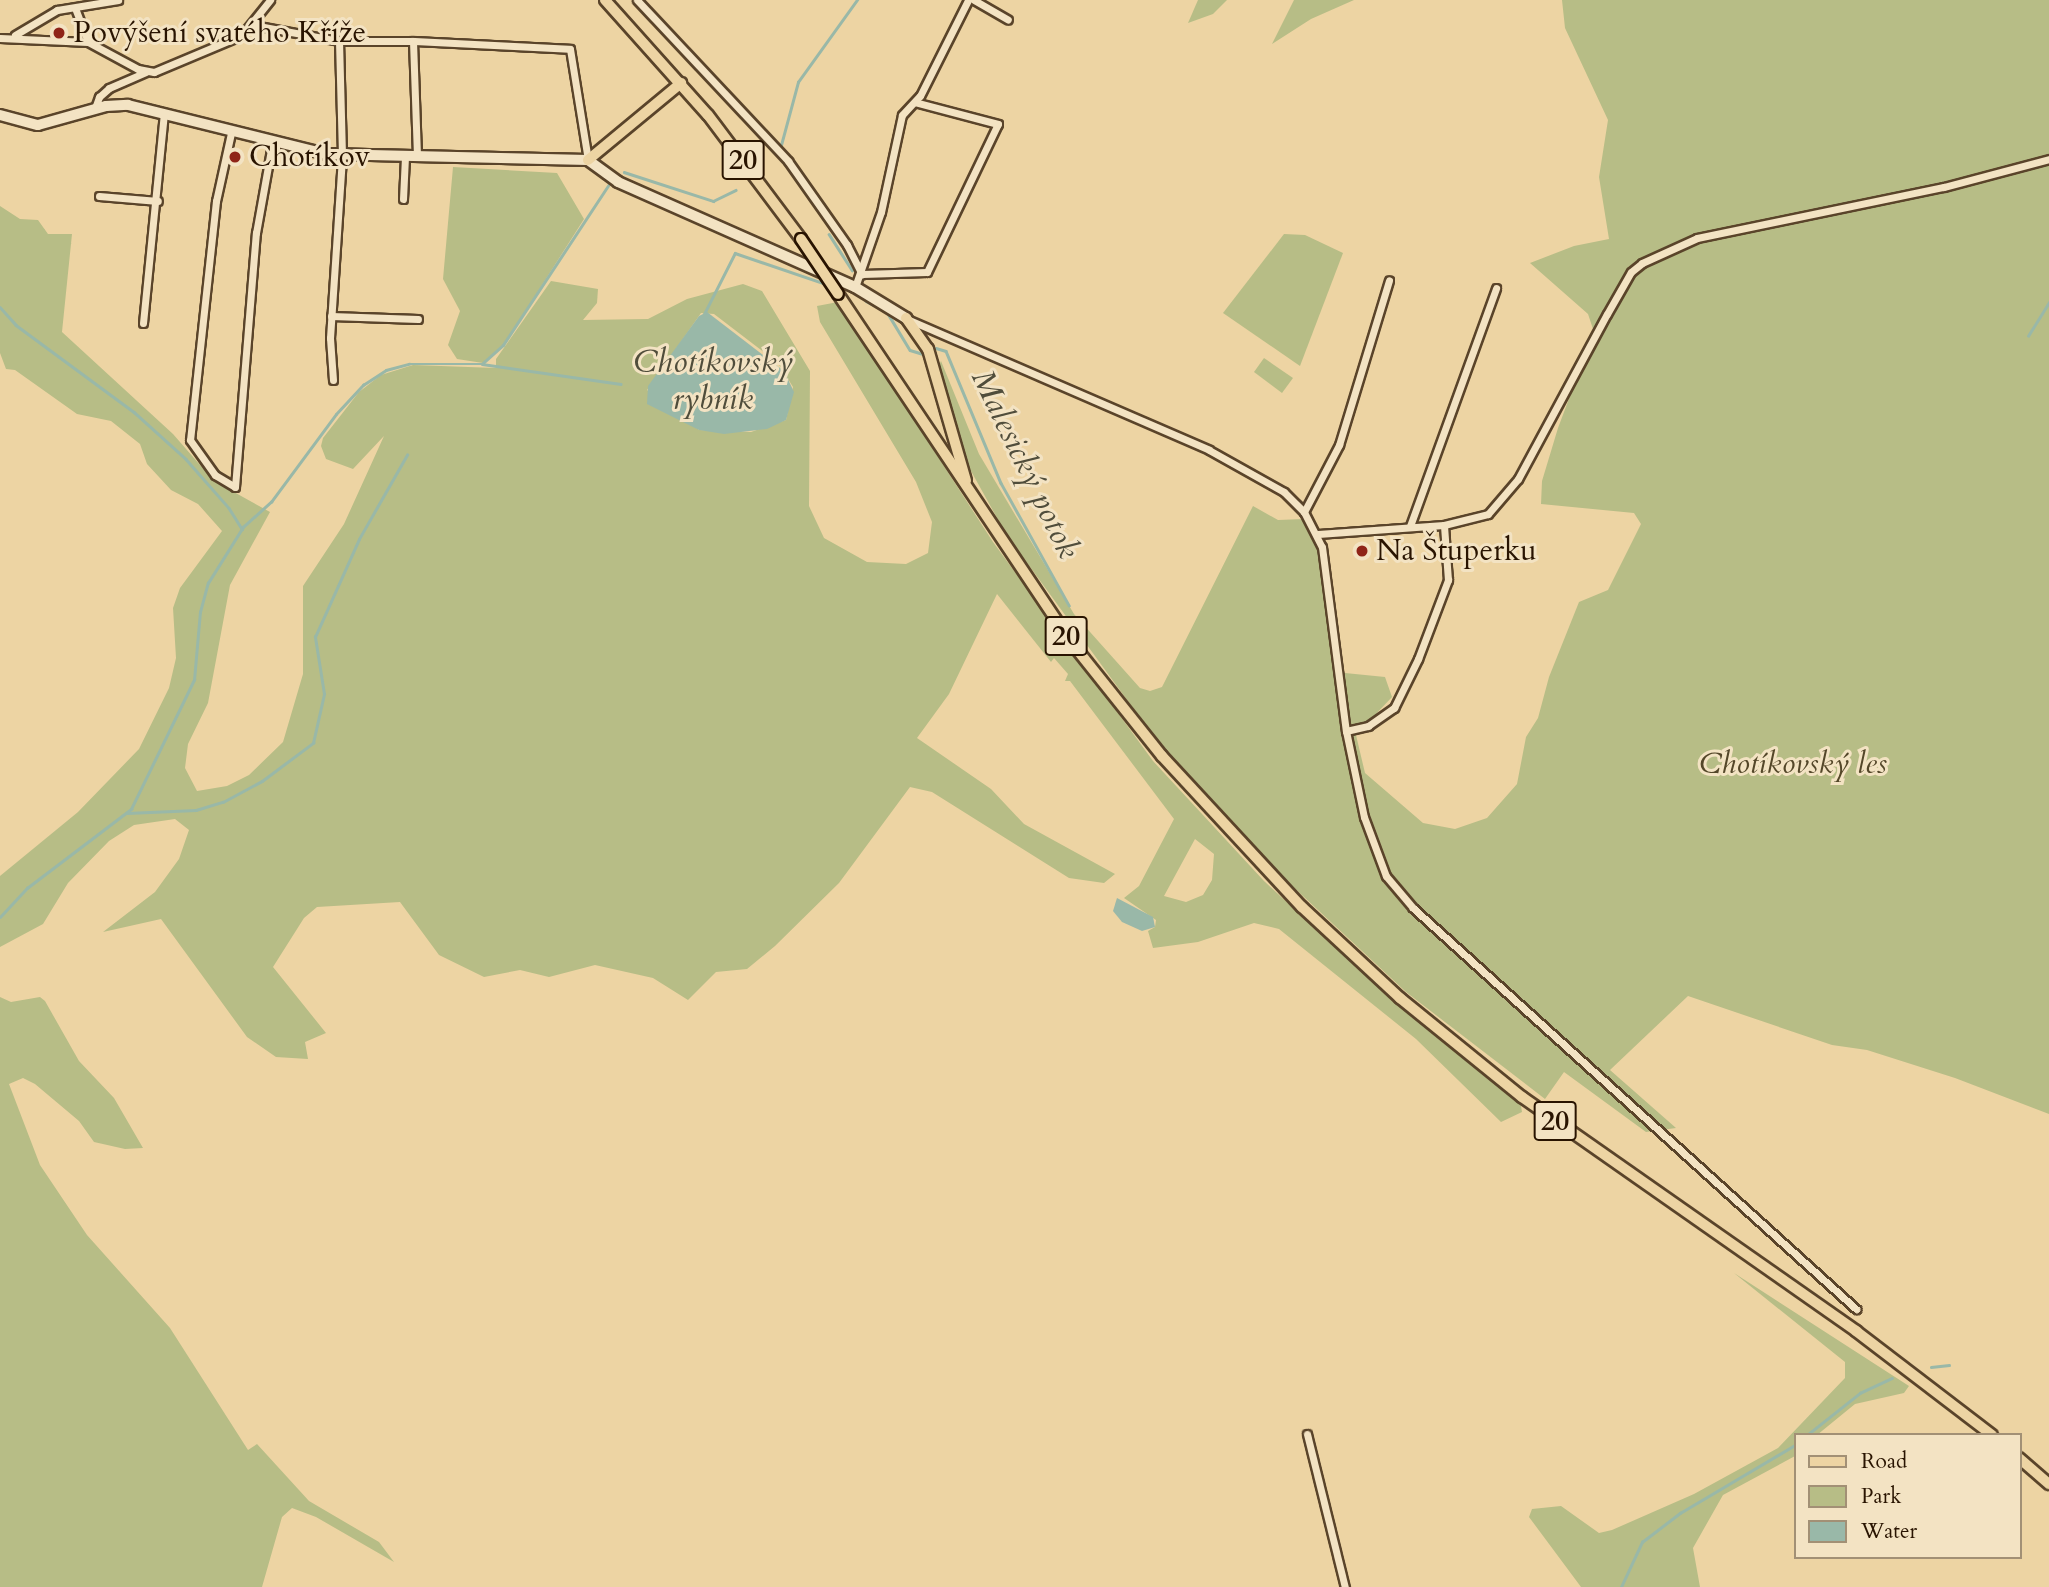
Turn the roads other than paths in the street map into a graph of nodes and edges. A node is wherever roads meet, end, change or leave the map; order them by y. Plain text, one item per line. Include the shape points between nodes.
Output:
1 (118, 0) edge
2 (270, 0) edge
3 (605, 0) edge
4 (637, 0) edge
5 (968, 0) edge
6 (974, 0) edge
7 (75, 8) junction
8 (1008, 20) dead end
9 (253, 25) junction
10 (15, 36) junction
11 (0, 38) edge
12 (88, 41) junction
13 (339, 41) junction
14 (413, 41) junction
15 (147, 72) junction
16 (681, 83) junction
17 (915, 102) junction
18 (95, 108) junction
19 (164, 114) junction
20 (0, 115) edge
21 (231, 132) junction
22 (272, 144) junction
23 (342, 155) junction
24 (405, 156) junction
25 (417, 156) junction
26 (2049, 159) edge
27 (588, 160) junction
28 (99, 195) dead end
29 (402, 200) dead end
30 (158, 201) junction
31 (862, 274) junction
32 (1389, 280) dead end
33 (855, 287) junction
34 (1496, 288) dead end
35 (331, 316) junction
36 (906, 318) junction
37 (418, 319) dead end
38 (143, 323) dead end
39 (333, 380) dead end
40 (978, 509) junction
41 (1304, 512) junction
42 (1444, 525) junction
43 (1410, 526) junction
44 (1318, 534) junction
45 (1346, 731) junction
46 (1856, 1309) dead end
47 (1989, 1433) edge
48 (1307, 1434) dead end
49 (2021, 1460) edge
50 (2049, 1484) edge
51 (1345, 1587) edge

1 - 7 street
2 - 9 street
3 - 16 main road, 20
4 - 31 street via 788,161
5 - 17 street
6 - 8 street
7 - 10 street via 44,16
7 - 12 street
9 - 13 street
9 - 15 street via 191,59
10 - 11 street
10 - 12 street via 73,44
12 - 15 street
13 - 14 street
13 - 23 street
14 - 25 street
14 - 27 street via 570,49
15 - 18 street via 109,88
16 - 27 main road
16 - 40 main road, 20, bridge via 801,239
17 - 31 street via 902,115
17 - 31 street via 998,124 927,272
18 - 19 street via 128,106
18 - 20 street via 38,125
19 - 21 street
19 - 30 street
21 - 22 street
21 - 22 street via 216,201 190,440 215,475 235,486 256,233
22 - 23 street
23 - 24 street
23 - 35 street
24 - 25 street
24 - 29 street
25 - 27 street
26 - 42 street via 1944,187 1697,238 1642,263 1631,272 1607,314 1518,480 1488,514
27 - 33 street via 618,182
28 - 30 street
30 - 38 street
31 - 33 street
32 - 41 street via 1339,444
33 - 36 street
34 - 43 street
35 - 37 street
35 - 39 street
36 - 40 main road via 928,349 954,448
36 - 41 street via 1209,450 1284,492
40 - 47 main road, 20 via 1071,642 1162,756 1334,938 1530,1104 1856,1331
41 - 44 street
42 - 43 street
42 - 45 street via 1446,587 1418,659 1394,708 1368,726
43 - 44 street
44 - 45 street
45 - 46 street via 1370,841 1396,890
48 - 51 street
49 - 50 main road

